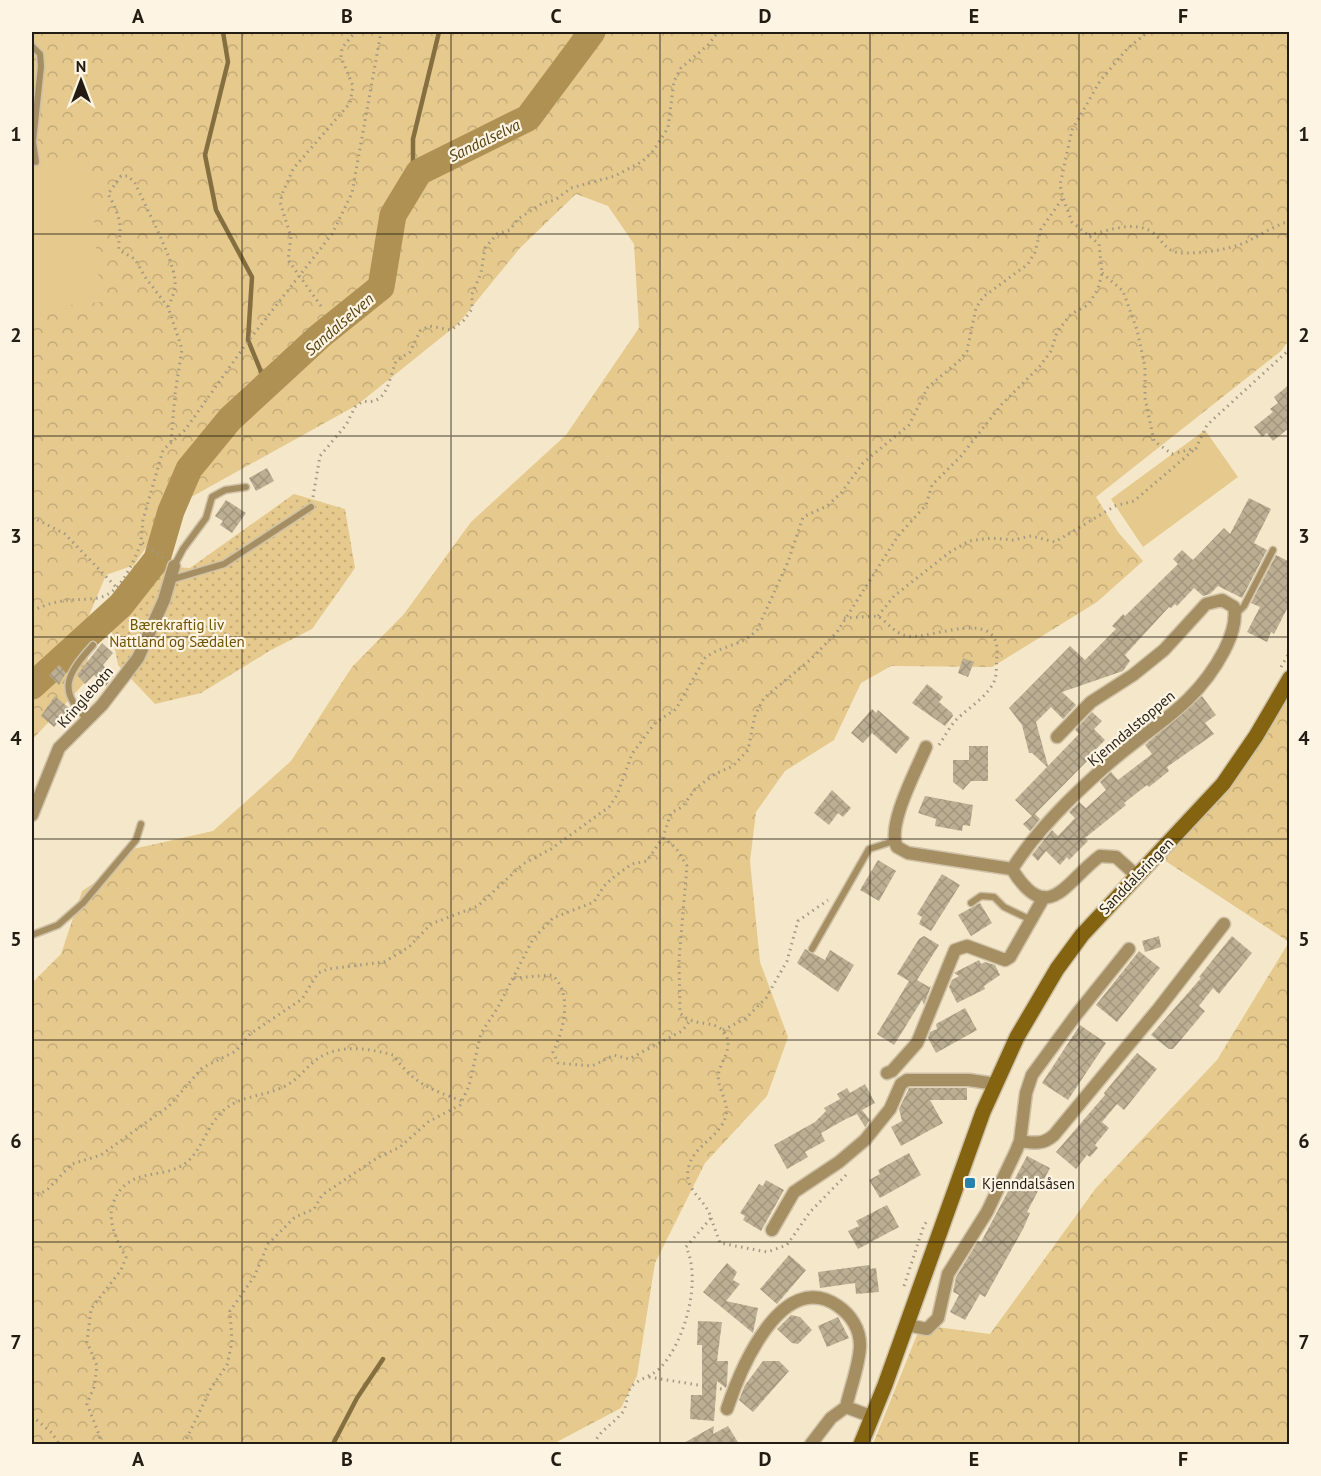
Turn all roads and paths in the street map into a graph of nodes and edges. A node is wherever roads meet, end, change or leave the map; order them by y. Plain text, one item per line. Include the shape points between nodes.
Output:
1 (355, 32) edge
2 (381, 32) edge
3 (718, 32) edge
4 (1148, 32) edge
5 (32, 46) edge
6 (36, 162) dead end
7 (1062, 198) junction
8 (1290, 222) edge
9 (1088, 236) junction
10 (1101, 273) junction
11 (299, 275) junction
12 (321, 306) dead end
13 (168, 307) junction
14 (1290, 349) edge
15 (171, 442) junction
16 (1196, 448) junction
17 (246, 487) dead end
18 (311, 507) joint
19 (32, 517) edge
20 (141, 543) junction
21 (1273, 550) dead end
22 (160, 556) dead end
23 (174, 566) joint
24 (170, 580) junction
25 (117, 588) junction
26 (32, 611) edge
27 (1236, 614) junction
28 (878, 616) junction
29 (844, 618) junction
30 (93, 645) dead end
31 (1290, 651) edge
32 (1283, 676) edge
33 (88, 719) junction
34 (1057, 736) dead end
35 (925, 751) joint
36 (32, 815) edge
37 (141, 824) dead end
38 (663, 837) junction
39 (894, 841) junction
40 (1012, 869) junction
41 (1136, 874) junction
42 (842, 895) junction
43 (1044, 897) junction
44 (971, 903) dead end
45 (1031, 920) junction
46 (1224, 924) dead end
47 (32, 935) edge
48 (812, 949) dead end
49 (1129, 950) dead end
50 (513, 978) junction
51 (688, 1022) junction
52 (723, 1030) junction
53 (887, 1073) dead end
54 (996, 1084) junction
55 (462, 1101) junction
56 (1020, 1141) junction
57 (847, 1174) dead end
58 (32, 1198) edge
59 (936, 1211) dead end
60 (711, 1218) junction
61 (772, 1230) dead end
62 (903, 1296) dead end
63 (907, 1325) junction
64 (648, 1377) junction
65 (733, 1390) junction
66 (846, 1407) junction
67 (727, 1409) dead end
68 (32, 1416) edge
69 (873, 1417) junction
70 (59, 1444) edge
71 (98, 1444) edge
72 (184, 1444) edge
73 (594, 1444) edge
74 (811, 1444) edge
75 (861, 1444) edge

1 - 11 path via 342,48 341,57 354,86 350,103 293,169 280,202 291,237 288,260
2 - 11 path via 352,193 332,234
3 - 18 path via 681,68 674,81 668,128 643,161 543,203 518,219 510,230 497,234 485,248 472,294 472,309 464,321 451,330 429,326 420,331 410,352 396,361 382,398 363,401 355,407 346,425 320,456
4 - 7 path via 1127,49 1100,81 1072,130 1060,185
5 - 6 lane via 40,54 41,66 33,142
7 - 9 path via 1072,222
7 - 58 path via 1041,229 1028,264 983,297 976,308 967,351 928,387 909,425 863,463 827,506 803,517 788,562 757,630 748,639 705,658 676,709 655,723 632,754 609,807 523,864 478,906 431,924 409,947 384,962 328,969 318,974 302,999 250,1034 236,1051 202,1068 169,1106 101,1155 72,1164 47,1190
8 - 9 path via 1225,249 1184,254 1173,252 1152,232 1140,227
9 - 10 path via 1099,244
10 - 16 path via 1123,291 1135,321 1146,367 1146,398 1154,441 1172,454
10 - 29 path via 1098,289 1088,304 1071,314 1057,332 1051,351 1040,366 932,485 926,504 898,536
11 - 12 path
11 - 15 path via 185,430
13 - 13 path via 175,280 170,260 135,183 122,176 108,194 120,232 118,250 135,258
13 - 15 path via 182,349
14 - 16 path via 1207,425
15 - 20 path via 163,450 156,470
16 - 28 path via 1134,501 1115,506 1061,540 1031,536 969,541 894,596
17 - 23 lane via 225,490 212,497 206,518
18 - 24 lane via 225,564
19 - 25 path via 65,534
20 - 22 path
20 - 25 path
21 - 27 lane
23 - 24 street, Kringlebotn
24 - 33 street, Kringlebotn via 138,658
25 - 26 path via 100,600 64,601
27 - 34 street via 1228,602 1215,600 1206,604 1164,650 1091,702
27 - 40 street, Kjenndalstoppen via 1222,654 1192,697 1107,765 1039,831
28 - 29 path
28 - 35 path via 894,631 909,637 954,628 981,630 990,632 998,647 995,680 956,721 930,757
29 - 38 path via 837,632 810,660 764,698 755,715 748,750 733,766 696,788 682,807 671,813
30 - 33 lane via 75,665 67,690 73,704
31 - 32 path
32 - 41 main road, Sanddalsringen via 1256,736 1223,784
33 - 36 street, Kringlebotn via 59,748
35 - 39 street via 897,819
37 - 47 lane via 136,840 83,903 58,925
38 - 50 path via 647,861 632,864 615,876 594,902 553,918 533,939
38 - 51 path via 676,848 687,866 679,959 680,1013
39 - 40 street via 908,853
39 - 42 lane via 869,849
40 - 43 street via 1026,889
41 - 43 street via 1116,857 1100,856 1066,890
41 - 54 main road, Sanddalsringen via 1082,934 1057,969 1017,1037
42 - 48 lane
42 - 52 path via 798,921 787,960 765,998 745,1019
43 - 45 street
44 - 45 lane via 981,896 994,897 1004,907
45 - 53 street via 1005,960 967,946 955,950 917,1043
46 - 56 street via 1054,1135 1038,1144
49 - 56 street via 1032,1076 1023,1105
50 - 51 path via 552,975 561,983 565,1004 560,1038 553,1052 558,1063 592,1066 614,1055 629,1059 682,1031
50 - 55 path via 481,1033
51 - 52 path via 712,1024
52 - 60 path via 728,1052 719,1071 718,1087 726,1114 719,1129 692,1156 687,1179
54 - 61 street via 907,1080 865,1140 794,1192
54 - 63 main road, Sanddalsringen
55 - 71 path via 421,1085 393,1055 369,1048 335,1052 321,1056 287,1085 232,1105 218,1116 188,1161 177,1168 130,1180 114,1201 111,1217 126,1257 92,1309 87,1342 97,1366 87,1404 100,1437
55 - 72 path via 442,1117 428,1122 400,1147 322,1194 314,1209 295,1217 268,1245 254,1277 230,1311 232,1342 227,1365 211,1388
56 - 63 street via 987,1212 948,1274 938,1318 927,1329
57 - 60 path via 810,1212 787,1245 777,1251 754,1252 720,1243
59 - 62 path via 924,1225 906,1275
60 - 64 path via 686,1247 693,1268 689,1305 680,1336 660,1367
63 - 69 main road, Sanddalsringen
64 - 65 path
64 - 73 path via 633,1385 625,1411 597,1436
65 - 66 street via 757,1342 783,1310 802,1299 824,1300 844,1310 859,1333 859,1353
65 - 67 street
66 - 69 street
66 - 74 street via 831,1418
68 - 70 path
69 - 75 main road, Sanddalsringen

